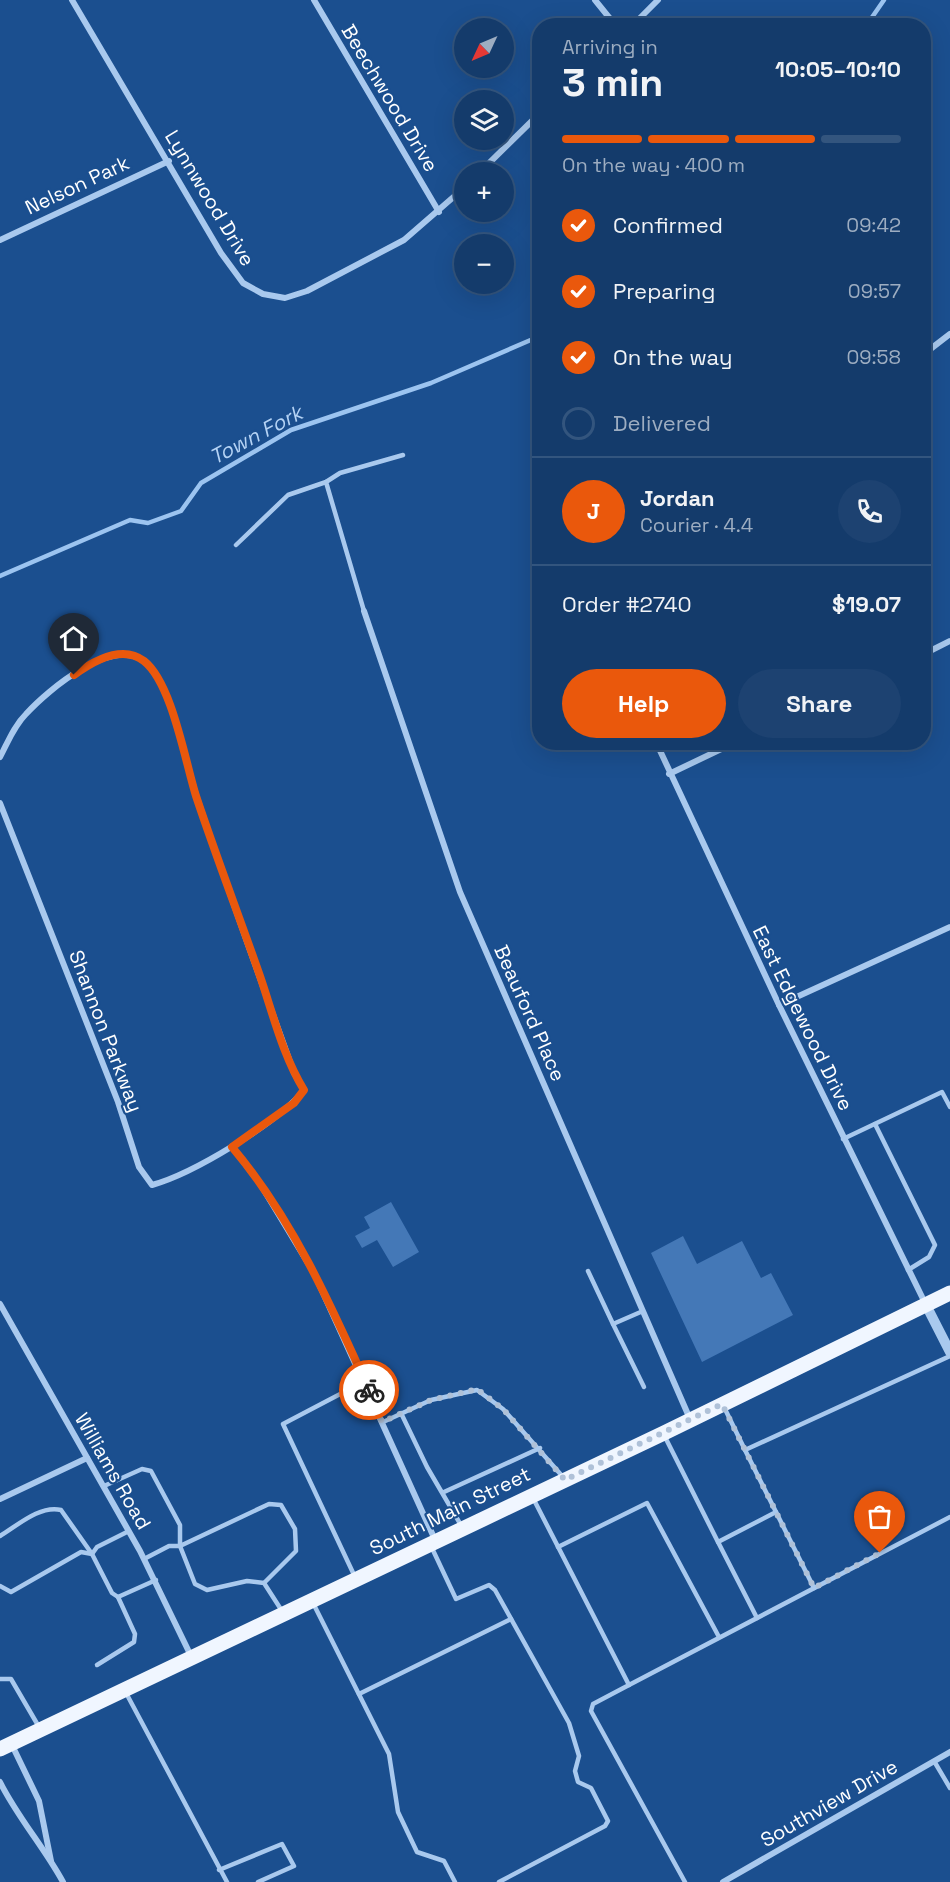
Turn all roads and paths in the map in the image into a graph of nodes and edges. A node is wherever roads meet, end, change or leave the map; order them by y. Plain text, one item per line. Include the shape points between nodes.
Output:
1 (72, 0) edge
2 (314, 0) edge
3 (595, 0) edge
4 (658, 0) edge
5 (610, 18) edge
6 (640, 18) edge
7 (532, 121) edge
8 (169, 161) junction
9 (490, 162) edge
10 (454, 198) edge
11 (439, 212) junction
12 (0, 240) edge
13 (950, 334) edge
14 (931, 349) edge
15 (403, 455) dead end
16 (326, 482) junction
17 (236, 545) dead end
18 (364, 611) joint
19 (950, 641) edge
20 (931, 650) edge
21 (659, 750) edge
22 (719, 750) edge
23 (0, 757) edge
24 (669, 774) junction
25 (0, 804) edge
26 (950, 927) edge
27 (779, 1005) junction
28 (950, 1089) edge
29 (942, 1092) junction
30 (950, 1107) edge
31 (874, 1124) junction
32 (843, 1139) junction
33 (232, 1147) junction
34 (908, 1270) junction
35 (588, 1271) dead end
36 (950, 1293) edge
37 (0, 1304) edge
38 (926, 1305) junction
39 (643, 1311) junction
40 (613, 1324) junction
41 (950, 1354) edge
42 (365, 1381) junction
43 (644, 1387) dead end
44 (722, 1404) junction
45 (401, 1413) junction
46 (690, 1419) junction
47 (382, 1422) junction
48 (664, 1433) junction
49 (540, 1448) junction
50 (745, 1450) junction
51 (87, 1458) junction
52 (565, 1480) junction
53 (104, 1486) junction
54 (444, 1492) junction
55 (531, 1496) junction
56 (0, 1498) edge
57 (776, 1512) junction
58 (950, 1517) edge
59 (463, 1529) junction
60 (129, 1531) junction
61 (0, 1536) edge
62 (718, 1542) junction
63 (433, 1543) junction
64 (180, 1546) junction
65 (558, 1547) junction
66 (92, 1554) junction
67 (144, 1559) junction
68 (156, 1580) junction
69 (356, 1580) junction
70 (264, 1583) junction
71 (0, 1586) edge
72 (814, 1588) junction
73 (118, 1597) junction
74 (312, 1601) junction
75 (284, 1614) junction
76 (757, 1618) junction
77 (511, 1619) junction
78 (720, 1637) junction
79 (191, 1657) junction
80 (97, 1665) dead end
81 (0, 1679) edge
82 (629, 1685) junction
83 (124, 1689) junction
84 (359, 1694) junction
85 (40, 1729) junction
86 (5, 1746) edge
87 (950, 1752) edge
88 (934, 1761) junction
89 (0, 1782) edge
90 (950, 1788) edge
91 (51, 1861) junction
92 (219, 1870) junction
93 (63, 1882) edge
94 (227, 1882) edge
95 (258, 1882) edge
96 (455, 1882) edge
97 (499, 1882) edge
98 (685, 1882) edge
99 (723, 1882) edge

1 - 8 street, Lynnwood Drive
2 - 11 street, Beechwood Drive
3 - 5 street
4 - 6 street
7 - 9 street
8 - 11 street, Lynnwood Drive via 221,253 243,283 263,294 285,298 307,291 404,240
8 - 12 street, Nelson Park
10 - 11 street, Lynnwood Drive
13 - 14 street
15 - 16 lane via 340,473
16 - 17 lane via 288,495
16 - 18 lane
18 - 39 street, Beauford Place via 460,892
19 - 20 street
21 - 24 street, East Edgewood Drive
22 - 24 street
23 - 33 street, Shannon Parkway via 26,713 87,665 125,654 145,662 159,677 196,795 294,1073 304,1090 294,1103
24 - 27 street, East Edgewood Drive
25 - 33 street, Shannon Parkway via 145,1177 152,1185 173,1179
26 - 27 street
27 - 32 street, East Edgewood Drive
28 - 29 lane
29 - 30 lane
29 - 31 lane
31 - 32 lane
31 - 34 lane via 935,1245 929,1257
32 - 34 street, East Edgewood Drive
33 - 42 street via 297,1241
34 - 38 street, East Edgewood Drive
35 - 40 lane
36 - 38 main road, South Main Street
37 - 51 street, Williams Road
38 - 41 street
38 - 44 main road, South Main Street
39 - 40 lane
39 - 46 street, Beauford Place
40 - 43 lane
41 - 50 lane
42 - 47 street
42 - 69 lane via 283,1424
44 - 46 main road, South Main Street
44 - 50 lane
45 - 47 lane
45 - 49 lane via 431,1400 477,1389 503,1409
45 - 54 lane
46 - 48 main road, South Main Street
47 - 63 street
48 - 52 main road, South Main Street
48 - 62 lane
49 - 52 lane
49 - 54 lane
50 - 57 lane
51 - 53 street, Williams Road
51 - 56 street
52 - 55 main road, South Main Street
53 - 60 street, Williams Road
53 - 64 lane via 142,1469 151,1471 180,1525
54 - 59 lane
55 - 59 main road, South Main Street
55 - 65 lane
57 - 62 lane
57 - 72 lane
58 - 72 lane
59 - 63 main road, South Main Street
60 - 66 lane via 97,1547
60 - 67 street, Williams Road
61 - 66 lane via 42,1511 61,1510
62 - 76 lane
63 - 69 main road, South Main Street
63 - 77 lane via 456,1599 489,1585
64 - 67 lane via 169,1546
64 - 70 lane via 195,1584 207,1590 247,1581
64 - 70 lane via 269,1504 280,1505 295,1529 296,1551
65 - 78 lane via 646,1503
65 - 82 lane
66 - 71 lane via 81,1552 11,1592
66 - 73 lane via 112,1593
67 - 68 street, Williams Road
68 - 73 lane
68 - 79 street, Williams Road
69 - 74 main road, South Main Street
70 - 75 lane
72 - 76 lane
73 - 80 lane via 135,1634 134,1642
74 - 75 main road, South Main Street
74 - 84 lane
75 - 79 main road, South Main Street
76 - 78 lane
77 - 84 lane
77 - 97 lane via 569,1723 579,1756 575,1772 578,1782 591,1788 608,1821
78 - 82 lane
79 - 83 main road, South Main Street
81 - 85 lane via 10,1679
82 - 98 lane via 593,1704 591,1711
83 - 85 main road, South Main Street
83 - 92 lane
84 - 96 lane via 389,1754 398,1812 417,1852 444,1861
85 - 86 main road, South Main Street
86 - 91 street via 39,1801
87 - 88 street, Southview Drive
88 - 90 lane
88 - 99 street, Southview Drive
89 - 91 street via 15,1813
91 - 93 street
92 - 94 lane
92 - 95 lane via 282,1844 294,1866

